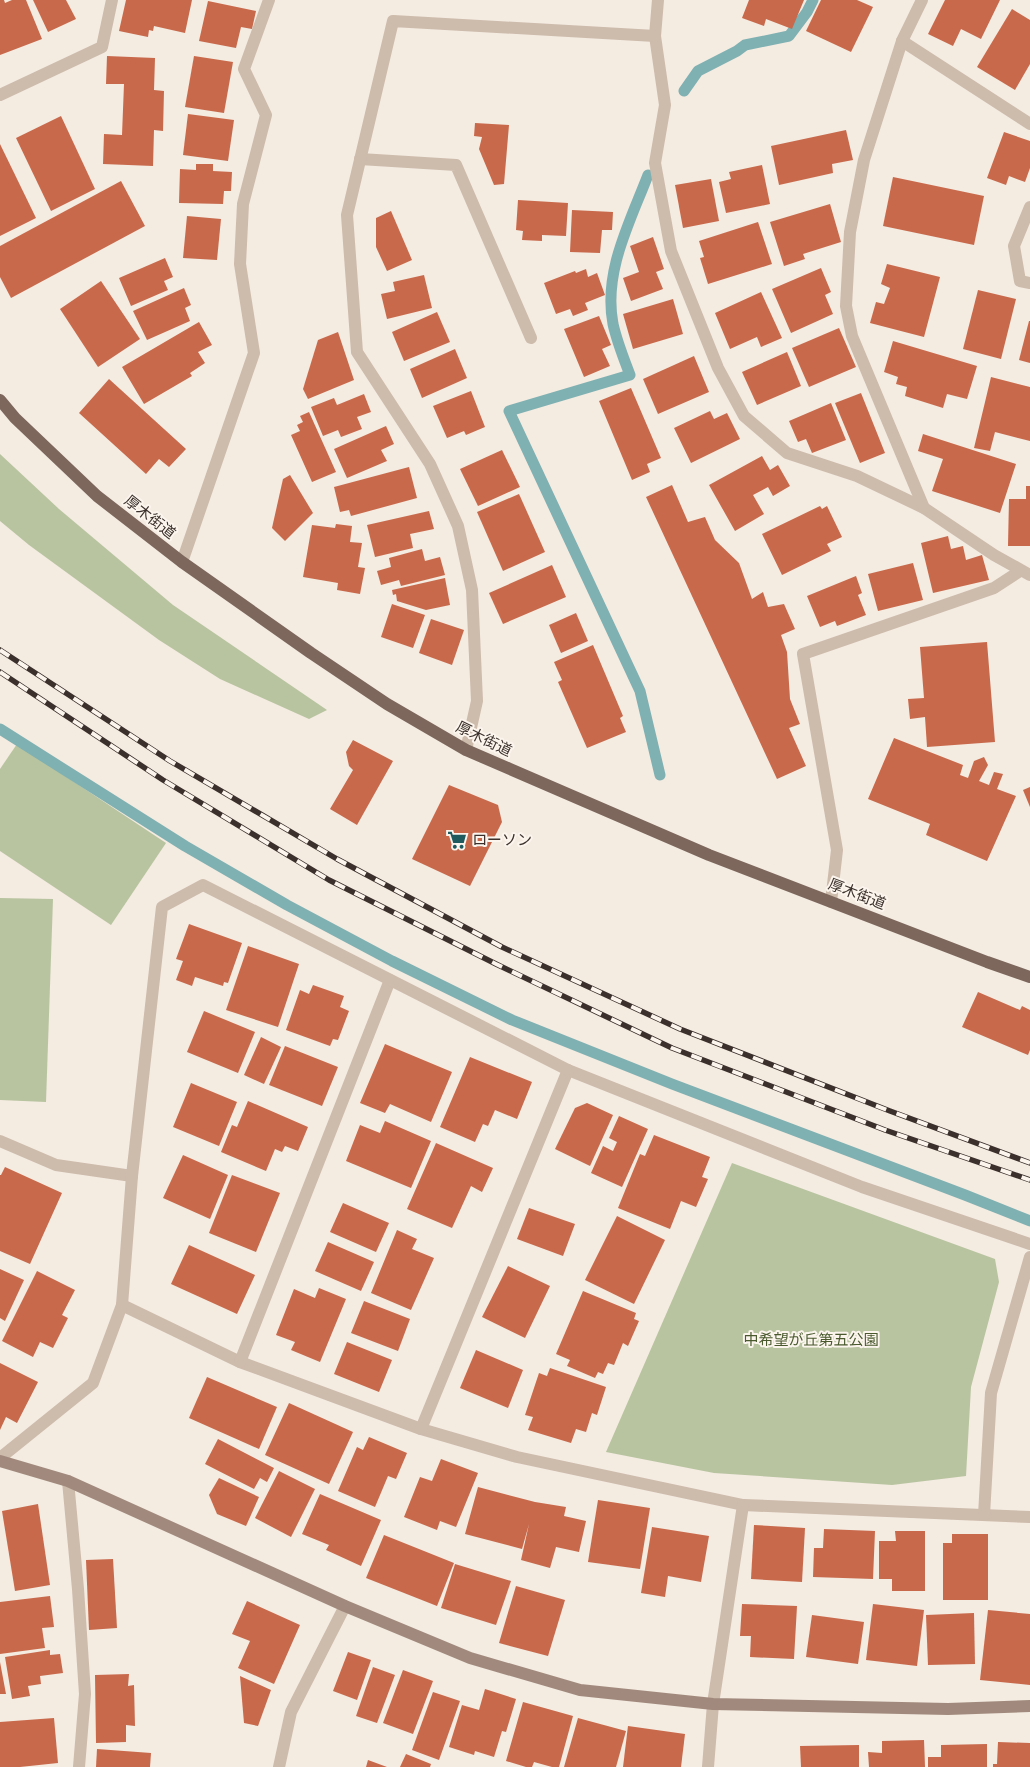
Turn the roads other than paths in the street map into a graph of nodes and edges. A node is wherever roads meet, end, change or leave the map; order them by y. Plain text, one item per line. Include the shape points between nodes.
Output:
1 (112, 0) edge
2 (269, 0) edge
3 (658, 0) edge
4 (922, 0) edge
5 (655, 36) junction
6 (902, 41) junction
7 (0, 95) edge
8 (1030, 124) edge
9 (360, 159) junction
10 (1030, 208) edge
11 (1030, 283) edge
12 (531, 338) dead end
13 (0, 400) edge
14 (924, 508) junction
15 (182, 562) junction
16 (1025, 573) edge
17 (466, 750) junction
18 (831, 902) junction
19 (1030, 977) edge
20 (390, 980) junction
21 (568, 1070) junction
22 (0, 1141) edge
23 (132, 1176) junction
24 (1030, 1244) edge
25 (1030, 1257) edge
26 (122, 1305) junction
27 (240, 1362) junction
28 (421, 1429) junction
29 (0, 1460) edge
30 (68, 1481) junction
31 (743, 1505) junction
32 (984, 1515) junction
33 (1030, 1517) edge
34 (345, 1606) junction
35 (713, 1704) junction
36 (1030, 1706) edge
37 (79, 1767) edge
38 (279, 1767) edge
39 (708, 1767) edge

1 - 7 street via 102,47
2 - 15 street via 244,69 266,115 243,204 241,234 240,264 254,353
3 - 5 street
4 - 6 street
5 - 9 street via 393,21
5 - 14 street via 665,105 655,163 671,251 718,368 744,416 786,453 857,476
6 - 8 street
6 - 14 street via 864,160 850,232 846,306 852,336
9 - 12 street via 456,165
9 - 17 street via 347,215 357,352 430,464 458,526 472,590 477,701
10 - 11 street via 1014,246 1020,280
13 - 15 main road, 厚木街道 via 97,496
14 - 16 street
15 - 17 main road, 厚木街道 via 379,699
16 - 18 street via 994,588 803,654 838,850
17 - 18 main road, 厚木街道 via 708,855
18 - 19 main road, 厚木街道
20 - 21 street
20 - 23 street via 203,885 162,907
20 - 27 street
21 - 24 street via 862,1186
21 - 28 street
22 - 23 street via 56,1165
23 - 26 street
25 - 32 street via 991,1393
26 - 27 street
26 - 29 street via 93,1383
27 - 28 street
28 - 31 street via 516,1457
29 - 30 street
30 - 34 street
30 - 37 street via 84,1694
31 - 32 street
31 - 35 street
32 - 33 street
34 - 35 street via 470,1658 580,1690
34 - 38 street via 291,1712
35 - 36 street via 948,1709
35 - 39 street

